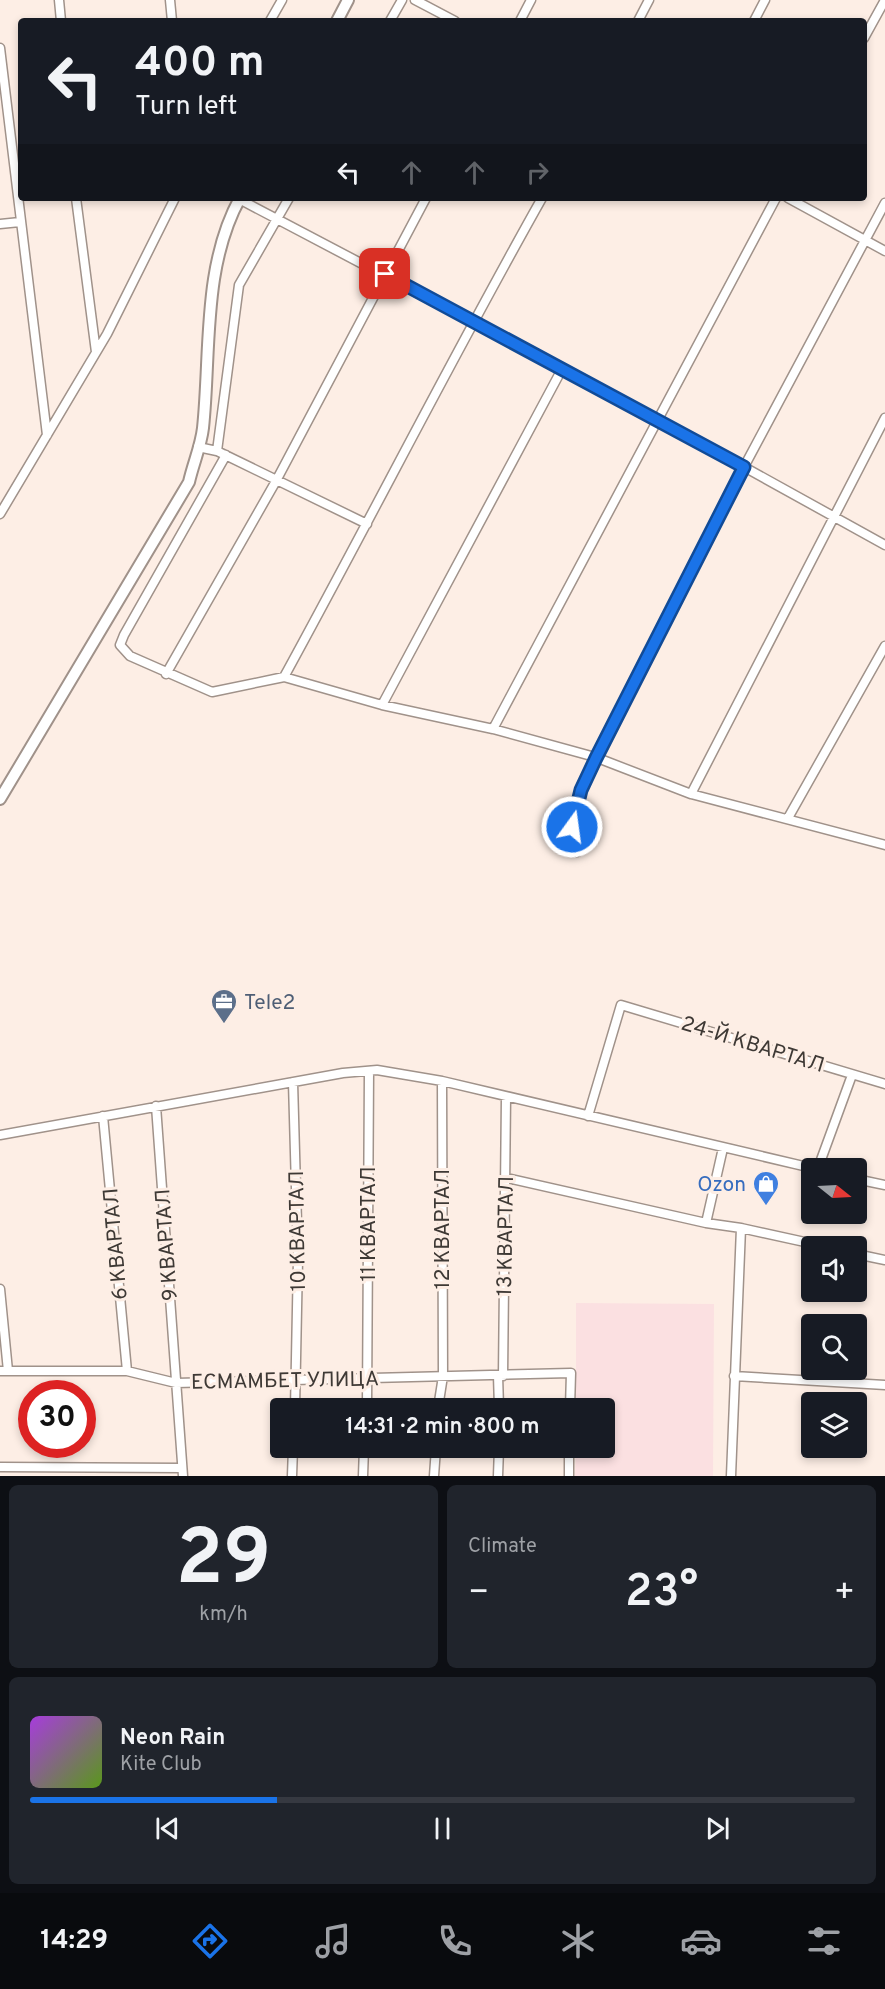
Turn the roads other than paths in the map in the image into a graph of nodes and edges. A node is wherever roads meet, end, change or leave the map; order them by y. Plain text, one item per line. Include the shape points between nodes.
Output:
1 (59, 0) edge
2 (170, 0) edge
3 (282, 0) edge
4 (348, 0) edge
5 (402, 0) edge
6 (415, 0) edge
7 (531, 0) edge
8 (649, 0) edge
9 (765, 0) edge
10 (885, 0) edge
11 (61, 18) edge
12 (172, 18) edge
13 (272, 18) edge
14 (339, 18) edge
15 (392, 18) edge
16 (448, 18) edge
17 (522, 18) edge
18 (640, 18) edge
19 (756, 18) edge
20 (867, 33) edge
21 (0, 48) edge
22 (76, 201) edge
23 (174, 201) edge
24 (238, 201) edge
25 (245, 201) edge
26 (287, 201) edge
27 (424, 201) edge
28 (540, 201) edge
29 (774, 201) edge
30 (794, 201) edge
31 (885, 203) edge
32 (277, 219) junction
33 (20, 222) junction
34 (0, 224) edge
35 (865, 239) junction
36 (885, 251) edge
37 (385, 274) junction
38 (473, 321) junction
39 (96, 352) junction
40 (562, 369) junction
41 (885, 418) edge
42 (658, 420) junction
43 (47, 435) junction
44 (198, 447) junction
45 (222, 453) junction
46 (744, 467) junction
47 (276, 482) junction
48 (0, 513) edge
49 (833, 518) junction
50 (367, 525) junction
51 (885, 544) edge
52 (885, 646) edge
53 (166, 674) junction
54 (284, 676) junction
55 (382, 705) junction
56 (493, 729) junction
57 (596, 758) junction
58 (691, 794) junction
59 (0, 799) edge
60 (788, 818) junction
61 (885, 845) edge
62 (577, 852) dead end
63 (369, 1071) junction
64 (852, 1075) junction
65 (442, 1081) junction
66 (293, 1082) junction
67 (885, 1084) edge
68 (506, 1097) junction
69 (156, 1106) junction
70 (103, 1116) junction
71 (588, 1116) junction
72 (0, 1135) edge
73 (723, 1148) junction
74 (823, 1158) edge
75 (801, 1166) edge
76 (507, 1178) junction
77 (867, 1181) edge
78 (885, 1185) edge
79 (706, 1223) junction
80 (741, 1228) junction
81 (801, 1241) edge
82 (867, 1256) edge
83 (885, 1260) edge
84 (0, 1289) edge
85 (4, 1371) edge
86 (127, 1371) junction
87 (500, 1375) junction
88 (443, 1376) junction
89 (734, 1376) junction
90 (368, 1378) junction
91 (297, 1380) junction
92 (176, 1383) junction
93 (885, 1385) edge
94 (296, 1398) edge
95 (367, 1398) edge
96 (440, 1398) edge
97 (499, 1398) edge
98 (570, 1398) edge
99 (293, 1458) edge
100 (364, 1458) edge
101 (435, 1458) edge
102 (499, 1458) edge
103 (569, 1458) edge
104 (0, 1467) edge
105 (183, 1472) edge
106 (292, 1476) edge
107 (363, 1476) edge
108 (434, 1476) edge
109 (498, 1476) edge
110 (569, 1476) edge
111 (731, 1476) edge

1 - 11 street
2 - 12 street
3 - 13 street
4 - 14 main road
5 - 15 street
6 - 16 street
7 - 17 street
8 - 18 street
9 - 19 street
10 - 20 street
21 - 33 street
22 - 39 street
23 - 39 street
24 - 44 main road via 228,219 216,266
25 - 32 street
26 - 32 street
27 - 37 street
28 - 38 street
29 - 42 street
30 - 35 street
31 - 35 street
32 - 37 street
32 - 45 street via 239,285
33 - 34 street
33 - 43 street
35 - 36 street
35 - 46 street
37 - 38 street
37 - 47 street
38 - 40 street
38 - 50 street
39 - 43 street
40 - 42 street
40 - 55 street
41 - 49 street
42 - 46 street
42 - 56 street
43 - 48 street
44 - 45 street
44 - 59 main road via 189,482
45 - 47 street
45 - 53 street via 120,645 130,656
46 - 49 street
46 - 57 street
47 - 50 street
47 - 53 street
49 - 51 street
49 - 58 street
50 - 54 street
52 - 60 street
53 - 54 street via 212,692
54 - 55 street
55 - 56 street
56 - 57 street
57 - 58 street
57 - 62 street via 581,790 572,827
58 - 60 street
60 - 61 street
63 - 65 street
63 - 66 street
63 - 90 street, 11 КВАРТАЛ
64 - 67 street, 24-Й КВАРТАЛ
64 - 71 street, 24-Й КВАРТАЛ via 621,1005
64 - 74 street
65 - 68 street
65 - 88 street, 12 КВАРТАЛ
66 - 69 street
66 - 91 street, 10 КВАРТАЛ
68 - 71 street
68 - 76 street, 13 КВАРТАЛ
69 - 70 street
69 - 92 street, 9 КВАРТАЛ
70 - 72 street
70 - 86 street, 6 КВАРТАЛ
71 - 73 street
73 - 75 street
73 - 79 street
76 - 79 street
76 - 87 street, 13 КВАРТАЛ
77 - 78 street
79 - 80 street
80 - 81 street
80 - 89 street
82 - 83 street
84 - 85 street
85 - 86 street, ЕСМАМБЕТ УЛИЦА
86 - 92 street, ЕСМАМБЕТ УЛИЦА
87 - 88 street, ЕСМАМБЕТ УЛИЦА
87 - 97 street, 13 КВАРТАЛ
87 - 98 street, ЕСМАМБЕТ УЛИЦА via 571,1372
88 - 90 street, ЕСМАМБЕТ УЛИЦА
88 - 96 street, 12 КВАРТАЛ
89 - 93 street
89 - 111 street
90 - 91 street, ЕСМАМБЕТ УЛИЦА
90 - 95 street, 11 КВАРТАЛ
91 - 92 street, ЕСМАМБЕТ УЛИЦА
91 - 94 street, 10 КВАРТАЛ
92 - 105 street, 9 КВАРТАЛ
99 - 106 street
100 - 107 street
101 - 108 street
102 - 109 street
103 - 110 street
104 - 105 street

